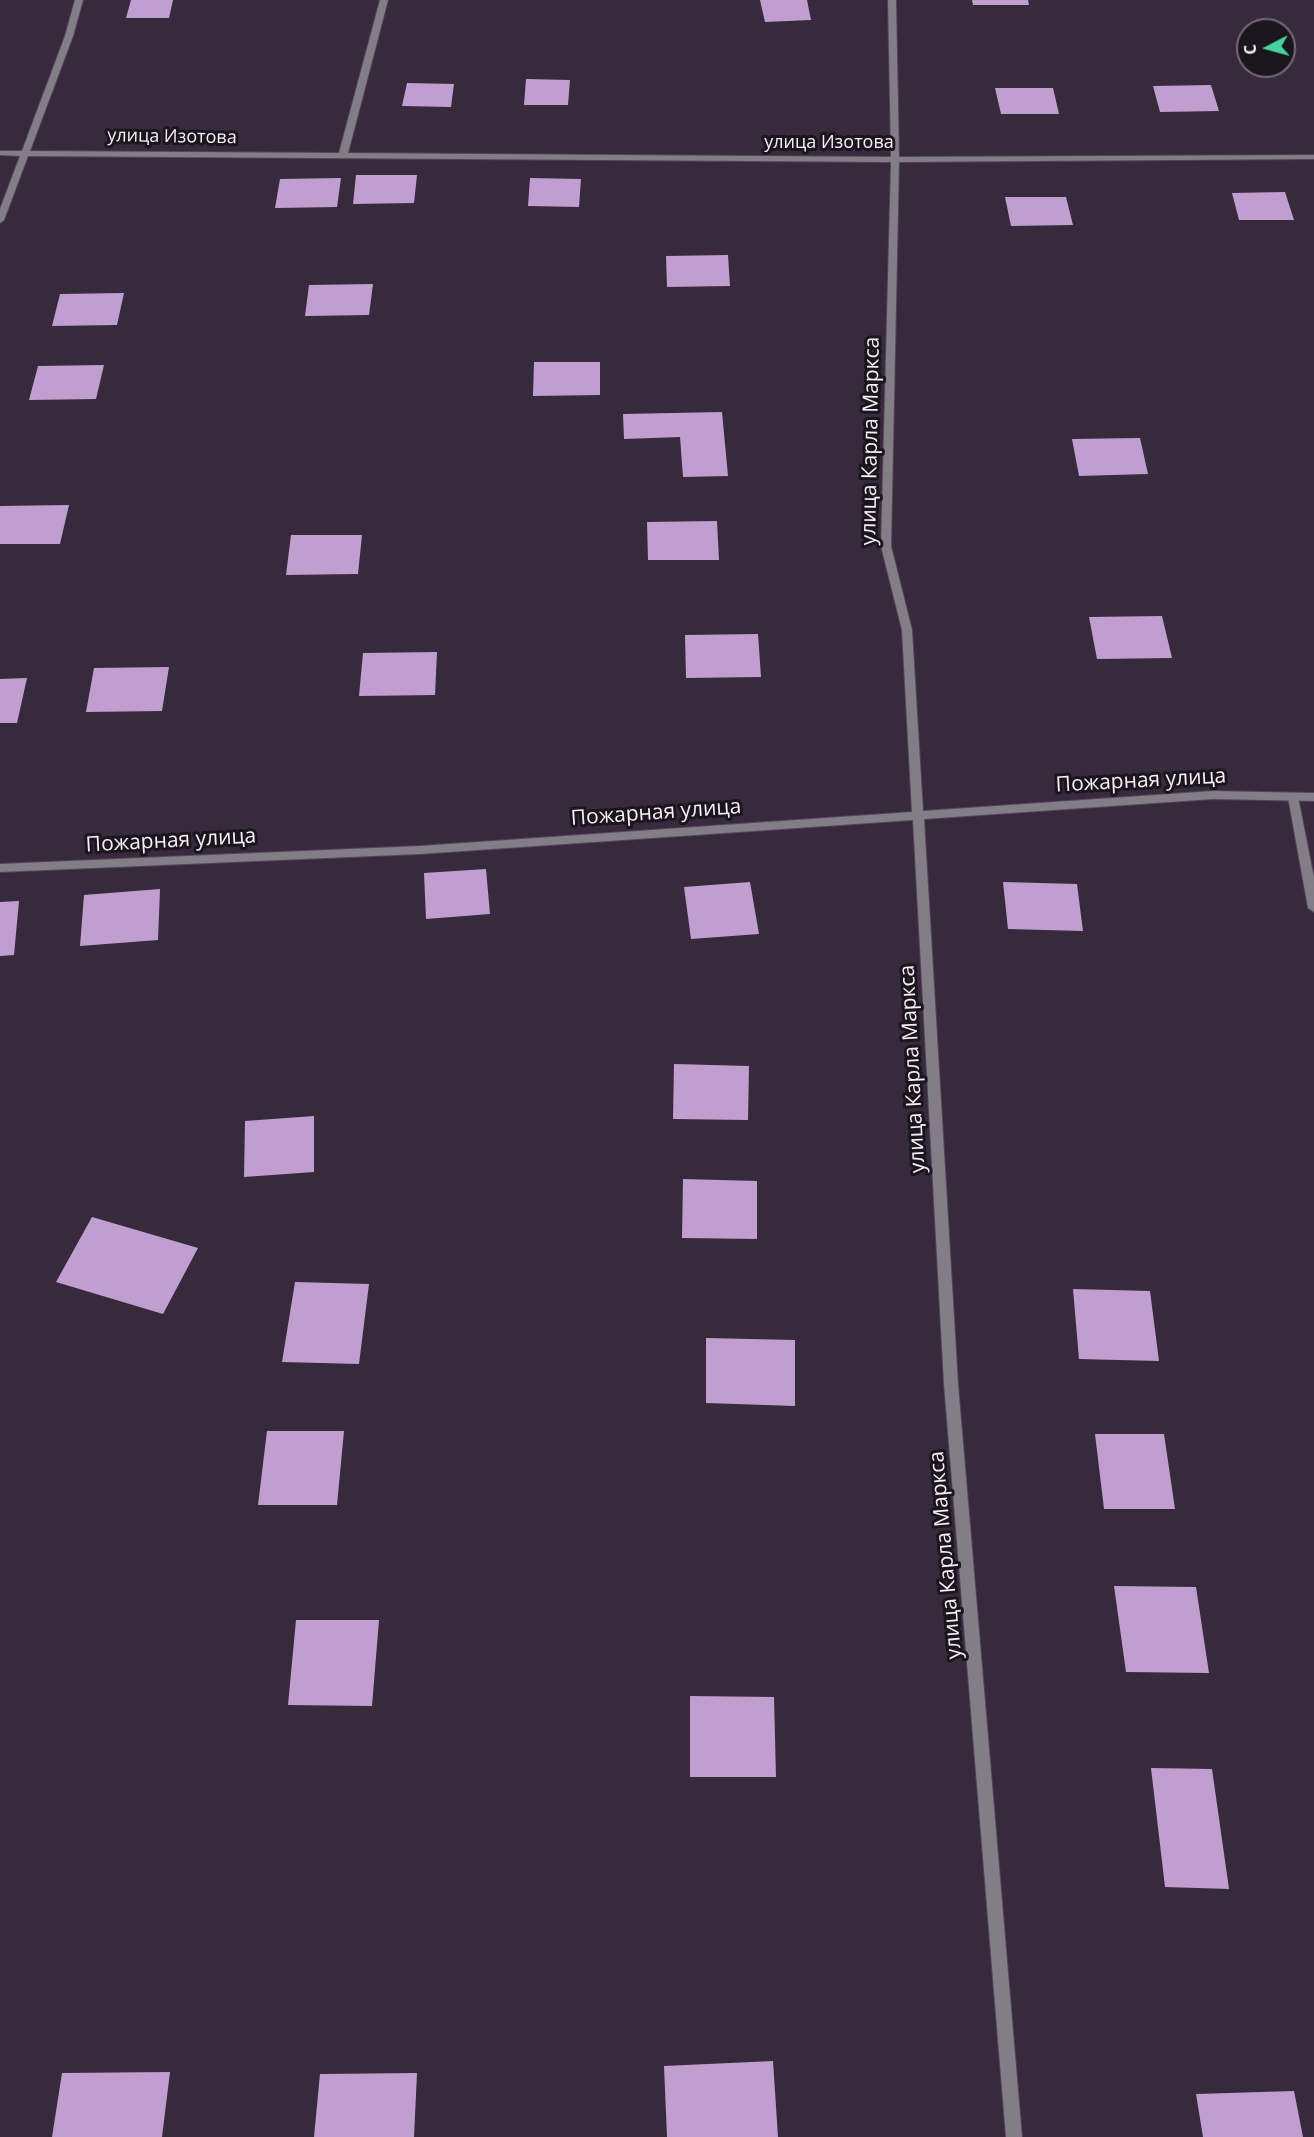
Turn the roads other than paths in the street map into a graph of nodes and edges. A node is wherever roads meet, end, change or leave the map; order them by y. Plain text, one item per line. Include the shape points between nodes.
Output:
1 (79, 0) edge
2 (384, 0) edge
3 (892, 0) edge
4 (26, 152) junction
5 (0, 153) edge
6 (343, 155) junction
7 (1314, 158) edge
8 (895, 160) junction
9 (0, 220) edge
10 (1293, 797) junction
11 (1314, 797) edge
12 (918, 814) junction
13 (0, 868) edge
14 (1314, 908) edge
15 (1014, 2137) edge

1 - 4 street
2 - 6 street
3 - 8 street, улица Карла Маркса
4 - 5 street, улица Изотова
4 - 6 street, улица Изотова
4 - 9 street
6 - 8 street, улица Изотова
7 - 8 street, улица Изотова
8 - 12 street, улица Карла Маркса via 886,546 907,630
10 - 11 street, Пожарная улица
10 - 12 street, Пожарная улица via 1213,795
10 - 14 street
12 - 13 street, Пожарная улица via 420,850
12 - 15 street, улица Карла Маркса via 951,1384

